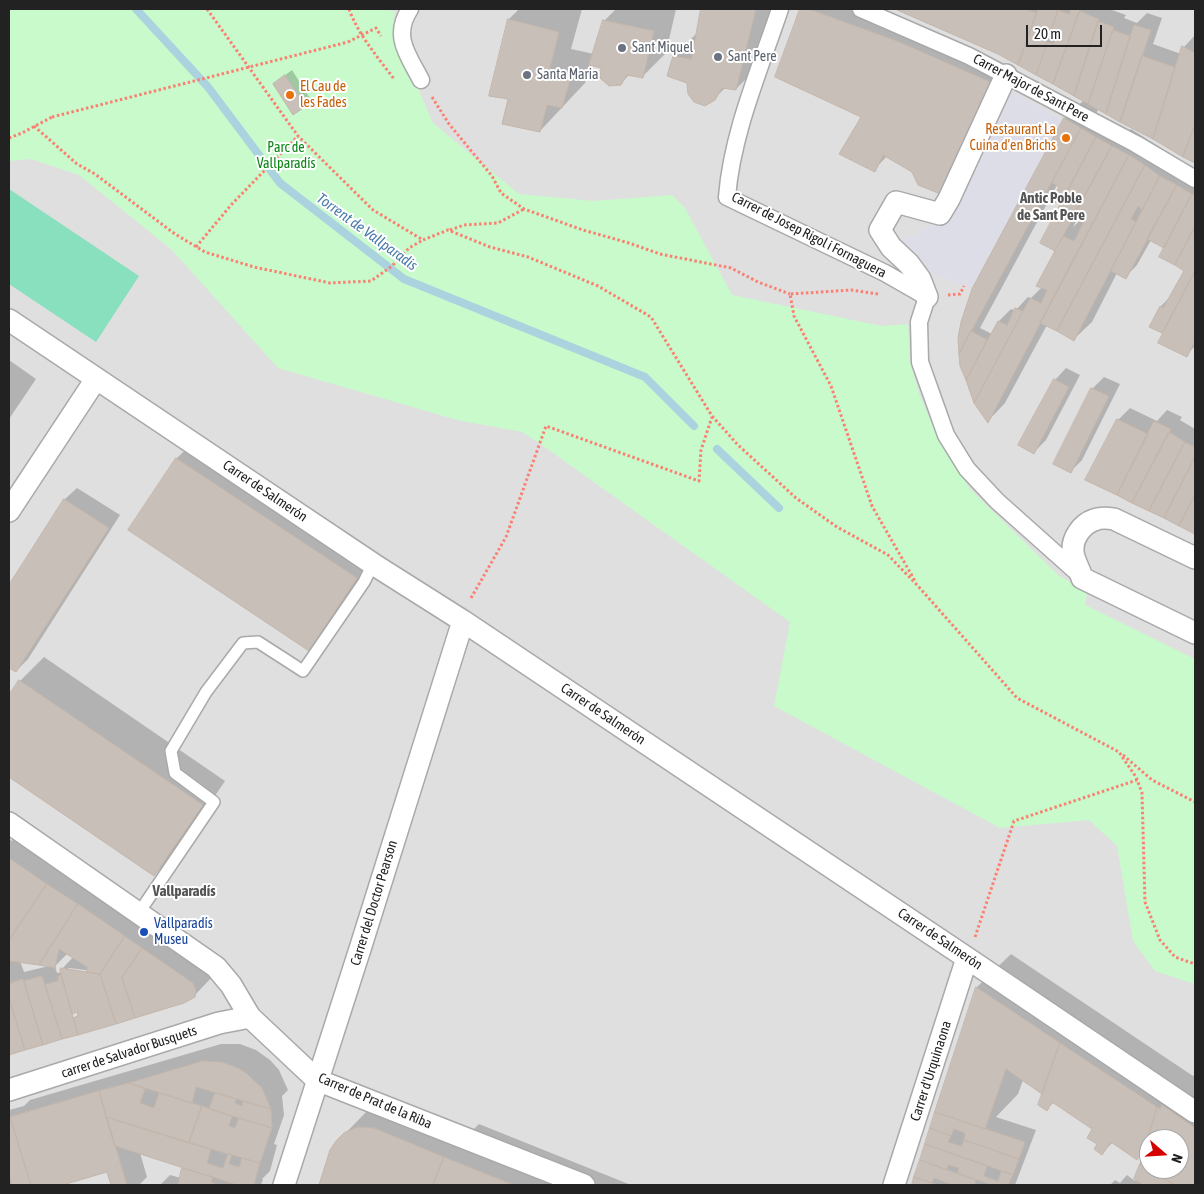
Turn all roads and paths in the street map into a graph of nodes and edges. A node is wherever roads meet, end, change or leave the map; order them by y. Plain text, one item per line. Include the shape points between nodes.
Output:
1 (207, 9) edge
2 (349, 9) edge
3 (410, 9) edge
4 (780, 9) edge
5 (862, 9) edge
6 (361, 36) junction
7 (1006, 75) junction
8 (421, 80) junction
9 (34, 126) junction
10 (298, 136) junction
11 (9, 138) edge
12 (1195, 180) edge
13 (524, 209) junction
14 (448, 230) junction
15 (423, 240) junction
16 (196, 246) junction
17 (964, 286) dead end
18 (790, 294) junction
19 (880, 294) dead end
20 (927, 297) junction
21 (9, 320) edge
22 (96, 379) junction
23 (712, 416) junction
24 (9, 511) edge
25 (1195, 558) edge
26 (374, 564) junction
27 (1082, 578) junction
28 (918, 586) junction
29 (465, 613) junction
30 (1195, 632) edge
31 (1119, 752) junction
32 (1137, 780) junction
33 (1195, 802) edge
34 (9, 823) edge
35 (138, 914) junction
36 (967, 958) junction
37 (1195, 964) edge
38 (250, 1017) junction
39 (317, 1080) junction
40 (9, 1090) edge
41 (1195, 1112) edge
42 (284, 1185) edge
43 (584, 1185) edge
44 (894, 1185) edge

1 - 10 path
2 - 6 path
3 - 8 street via 404,19 401,37
4 - 20 street, Carrer de Josep Rigol i Fornaguera via 739,132 727,196
5 - 7 street, Carrer Major de Sant Pere
6 - 8 path via 402,89
6 - 9 path, bridge via 348,42 52,117
7 - 12 street, Carrer Major de Sant Pere via 1136,144
7 - 20 street via 940,214 896,202 880,230 920,279
8 - 13 path via 449,124 492,176 501,193
9 - 11 path
9 - 16 path via 78,164 174,234
10 - 15 path via 373,210
10 - 16 path
13 - 14 path via 498,223 464,225
13 - 18 path via 660,254 731,268
14 - 15 path
14 - 23 path via 490,247 528,257 598,286 651,317
15 - 16 path via 371,281 330,283 254,268
17 - 20 path via 960,294
18 - 19 path via 851,290
18 - 28 path via 794,316 831,386 872,506
20 - 27 street via 919,322 920,362 946,434 967,469 997,501
21 - 22 street, Carrer de Salmerón
22 - 24 street
22 - 26 street, Carrer de Salmerón
23 - 28 path via 738,446 796,498 837,528 888,555
23 - 29 path via 701,450 698,480 546,426 506,537
25 - 27 street via 1114,519 1102,518 1086,525 1075,537 1073,551
26 - 29 street, Carrer de Salmerón
26 - 35 lane via 303,671 258,642 243,644 206,692 171,751 176,773 214,802
27 - 30 street
28 - 31 path via 1017,698
29 - 36 street, Carrer de Salmerón
29 - 39 street, Carrer del Doctor Pearson
31 - 32 path
31 - 33 path via 1152,780
32 - 36 path via 1014,821
32 - 37 path via 1142,793 1145,902 1160,940 1175,957
34 - 35 street, Carrer de Prat de la Riba
35 - 38 street, Carrer de Prat de la Riba via 216,967
36 - 41 street, Carrer de Salmerón
36 - 44 street, Carrer d'Urquinaona
38 - 39 street, Carrer de Prat de la Riba
38 - 40 street, carrer de Salvador Busquets via 219,1023
39 - 42 street, Carrer del Doctor Pearson
39 - 43 street, Carrer de Prat de la Riba

